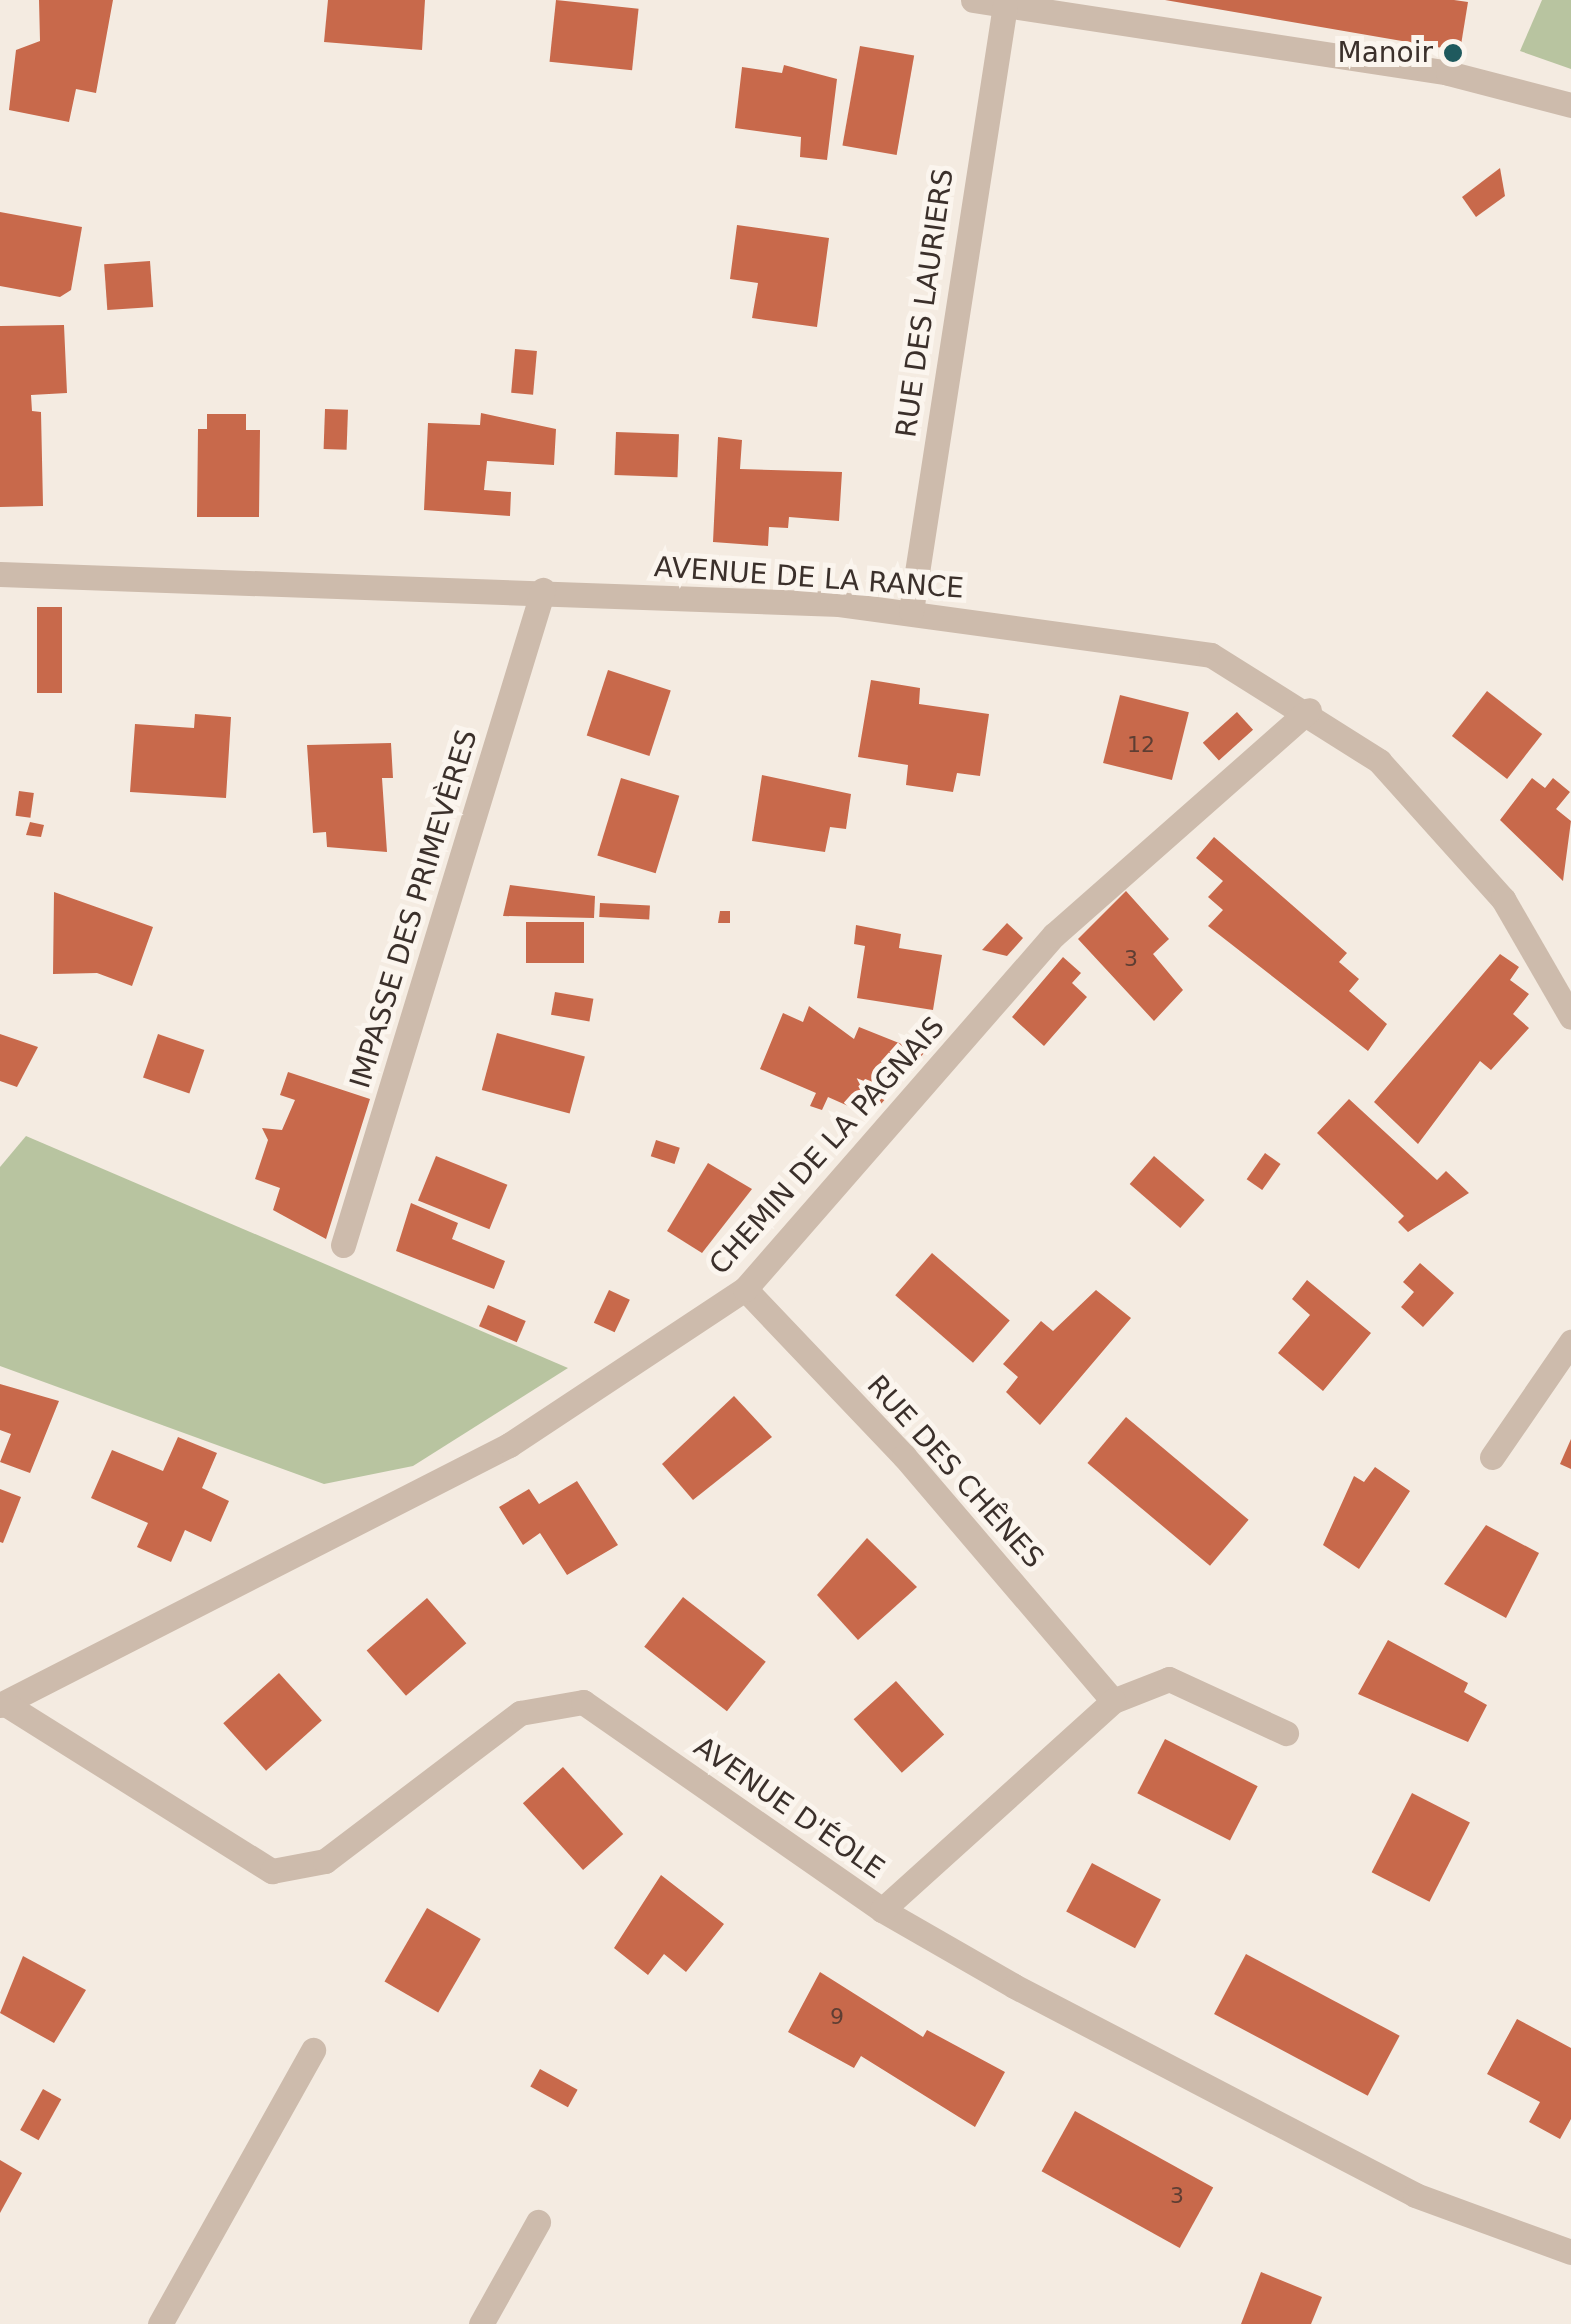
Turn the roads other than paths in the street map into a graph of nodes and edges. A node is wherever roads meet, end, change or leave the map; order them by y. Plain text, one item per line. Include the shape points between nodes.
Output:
1 (973, 0) edge
2 (1006, 5) junction
3 (1085, 9) edge
4 (1571, 105) edge
5 (0, 574) edge
6 (543, 590) junction
7 (910, 612) junction
8 (1310, 710) junction
9 (1571, 1017) edge
10 (343, 1246) dead end
11 (746, 1289) junction
12 (1571, 1342) edge
13 (1492, 1457) dead end
14 (1113, 1700) junction
15 (3, 1705) edge
16 (1286, 1733) dead end
17 (882, 1910) junction
18 (313, 2050) dead end
19 (538, 2222) dead end
20 (1571, 2252) edge
21 (160, 2324) edge
22 (482, 2324) edge

1 - 2 street
2 - 3 street
2 - 7 street, RUE DES LAURIERS
3 - 4 street via 1448,73
5 - 6 street, AVENUE DE LA RANCE
6 - 7 street, AVENUE DE LA RANCE
6 - 10 street, IMPASSE DES PRIMEVÈRES
7 - 8 street, AVENUE DE LA RANCE via 1211,655
8 - 9 street, AVENUE DE LA RANCE via 1379,761 1502,899
8 - 11 street, CHEMIN DE LA PAGNAIS via 1054,936
11 - 14 street, RUE DES CHÊNES
11 - 15 street, CHEMIN DE LA PAGNAIS via 509,1445
12 - 13 street
14 - 16 street via 1168,1679
14 - 17 street
15 - 17 street, AVENUE D'ÉOLE via 272,1871 326,1861 520,1712 584,1702
17 - 20 street, AVENUE D'ÉOLE via 1415,2195
18 - 21 street
19 - 22 street

